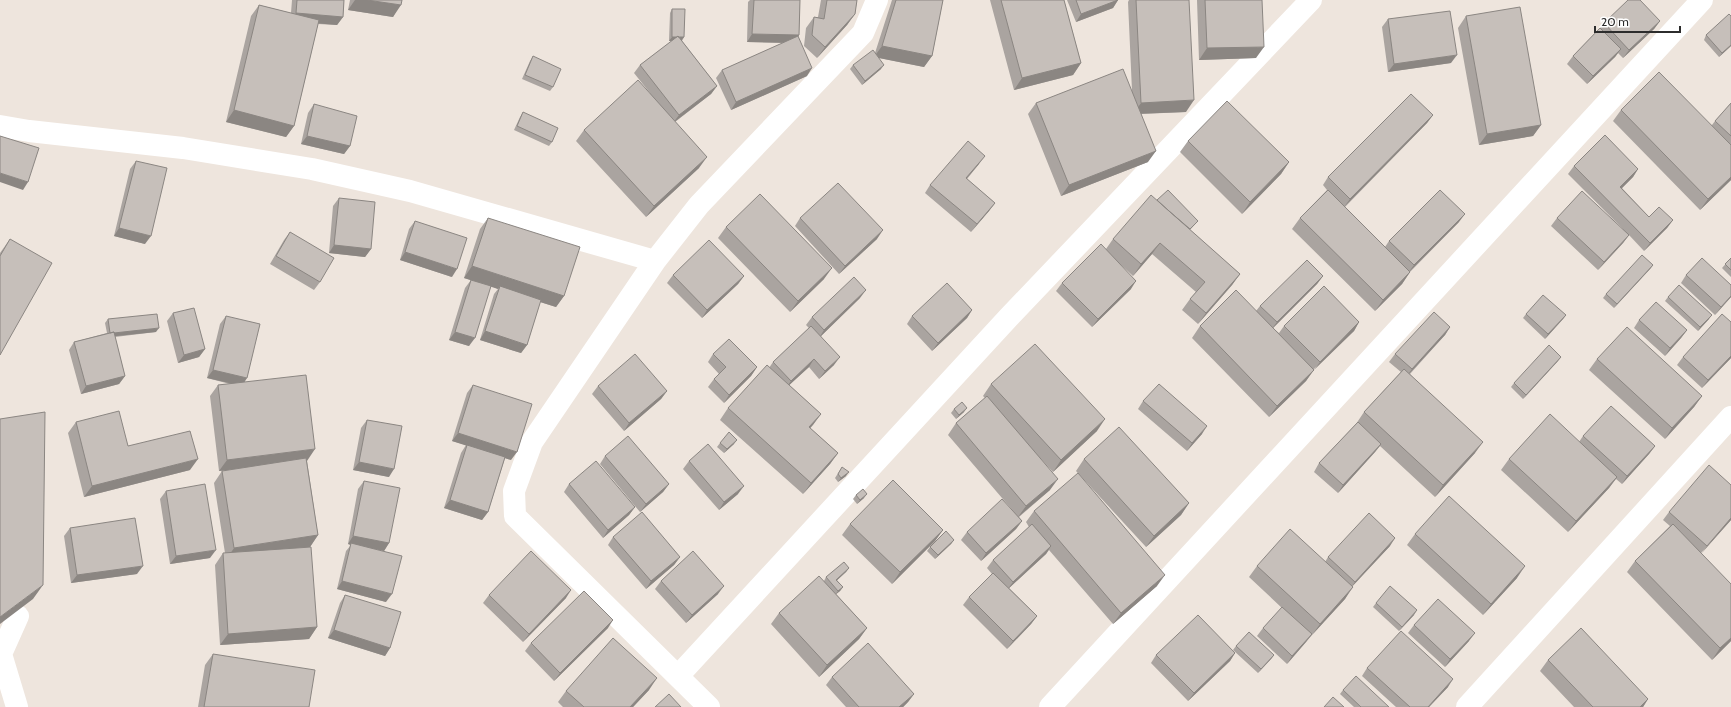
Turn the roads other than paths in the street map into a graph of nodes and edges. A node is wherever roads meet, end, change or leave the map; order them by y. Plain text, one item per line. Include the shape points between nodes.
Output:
1 (877, 0) edge
2 (1311, 0) edge
3 (1702, 0) edge
4 (0, 126) edge
5 (655, 261) junction
6 (1731, 417) edge
7 (18, 616) edge
8 (678, 676) junction
9 (17, 707) edge
10 (709, 707) edge
11 (1050, 707) edge
12 (1467, 707) edge

1 - 5 street via 863,33 699,206
2 - 8 street via 1009,317
3 - 11 street
4 - 5 street via 183,148 312,169 410,191
5 - 8 street via 532,442 514,491 515,516
6 - 12 street
7 - 9 street via 0,654
8 - 10 street

